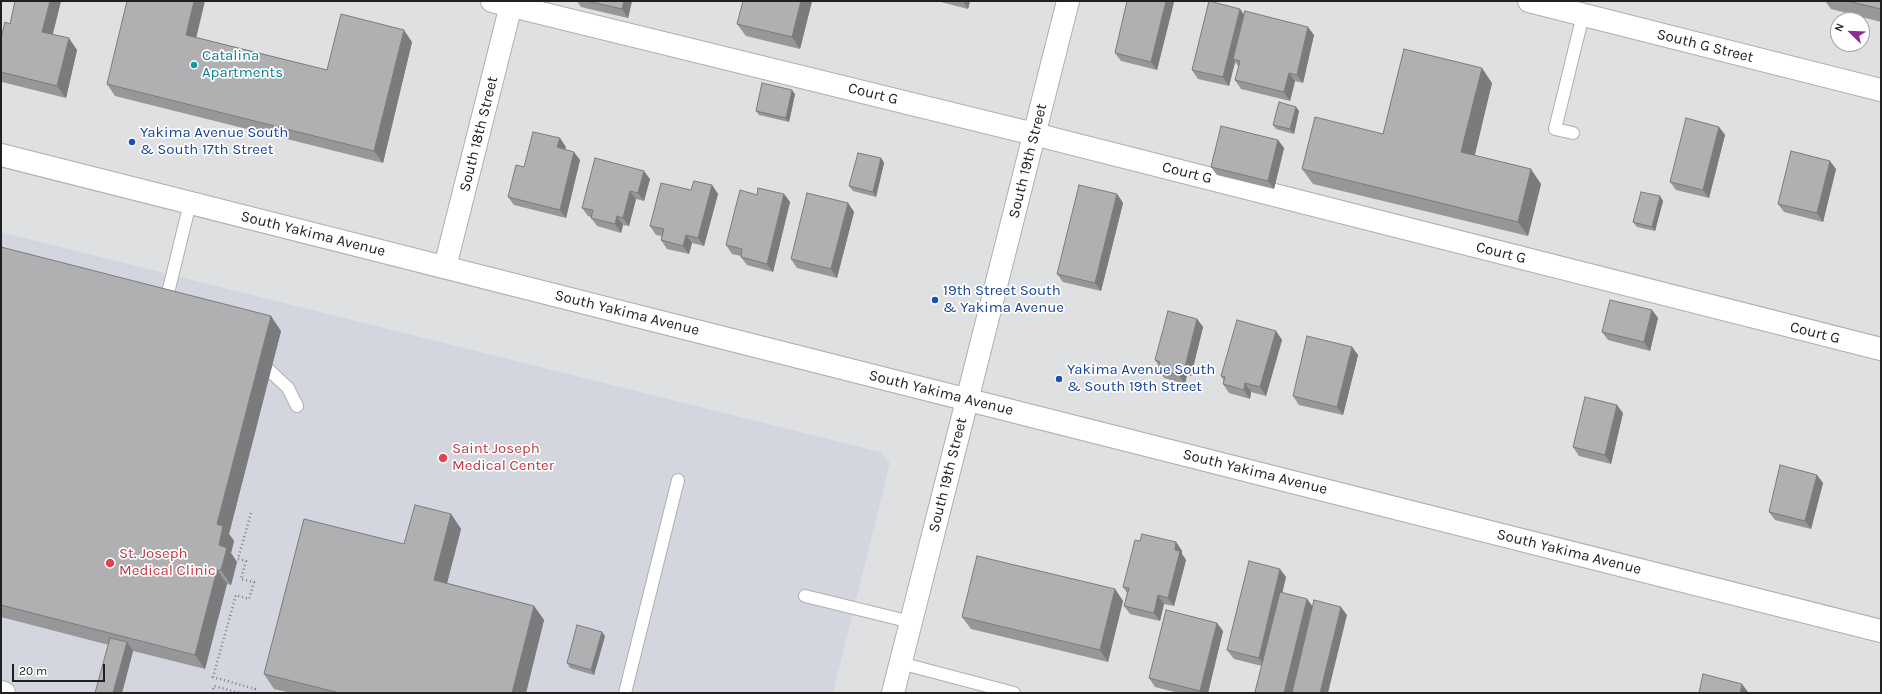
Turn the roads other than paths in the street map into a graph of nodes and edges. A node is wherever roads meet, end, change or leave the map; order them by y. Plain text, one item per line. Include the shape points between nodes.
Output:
1 (1068, 1) edge
2 (1529, 1) edge
3 (505, 3) edge
4 (1583, 15) junction
5 (1881, 90) edge
6 (1573, 133) dead end
7 (1034, 134) junction
8 (1, 155) edge
9 (190, 203) junction
10 (445, 267) junction
11 (166, 301) edge
12 (1881, 350) edge
13 (270, 371) dead end
14 (967, 399) junction
15 (297, 406) dead end
16 (678, 480) dead end
17 (805, 596) dead end
18 (911, 622) junction
19 (1881, 631) edge
20 (900, 663) junction
21 (625, 693) edge
22 (893, 693) edge
23 (1014, 693) edge

1 - 7 main road, South 19th Street
2 - 4 main road, South G Street
3 - 7 main road, Court G
3 - 10 main road, South 18th Street
4 - 5 main road, South G Street
4 - 6 lane via 1555,129
7 - 12 main road, Court G
7 - 14 main road, South 19th Street
8 - 9 main road, South Yakima Avenue
9 - 10 main road, South Yakima Avenue
9 - 11 lane
10 - 14 main road, South Yakima Avenue
13 - 15 lane via 288,388
14 - 18 main road, South 19th Street
14 - 19 main road, South Yakima Avenue
16 - 21 lane
17 - 18 lane
18 - 20 main road, South 19th Street
20 - 22 main road, South 19th Street
20 - 23 lane

